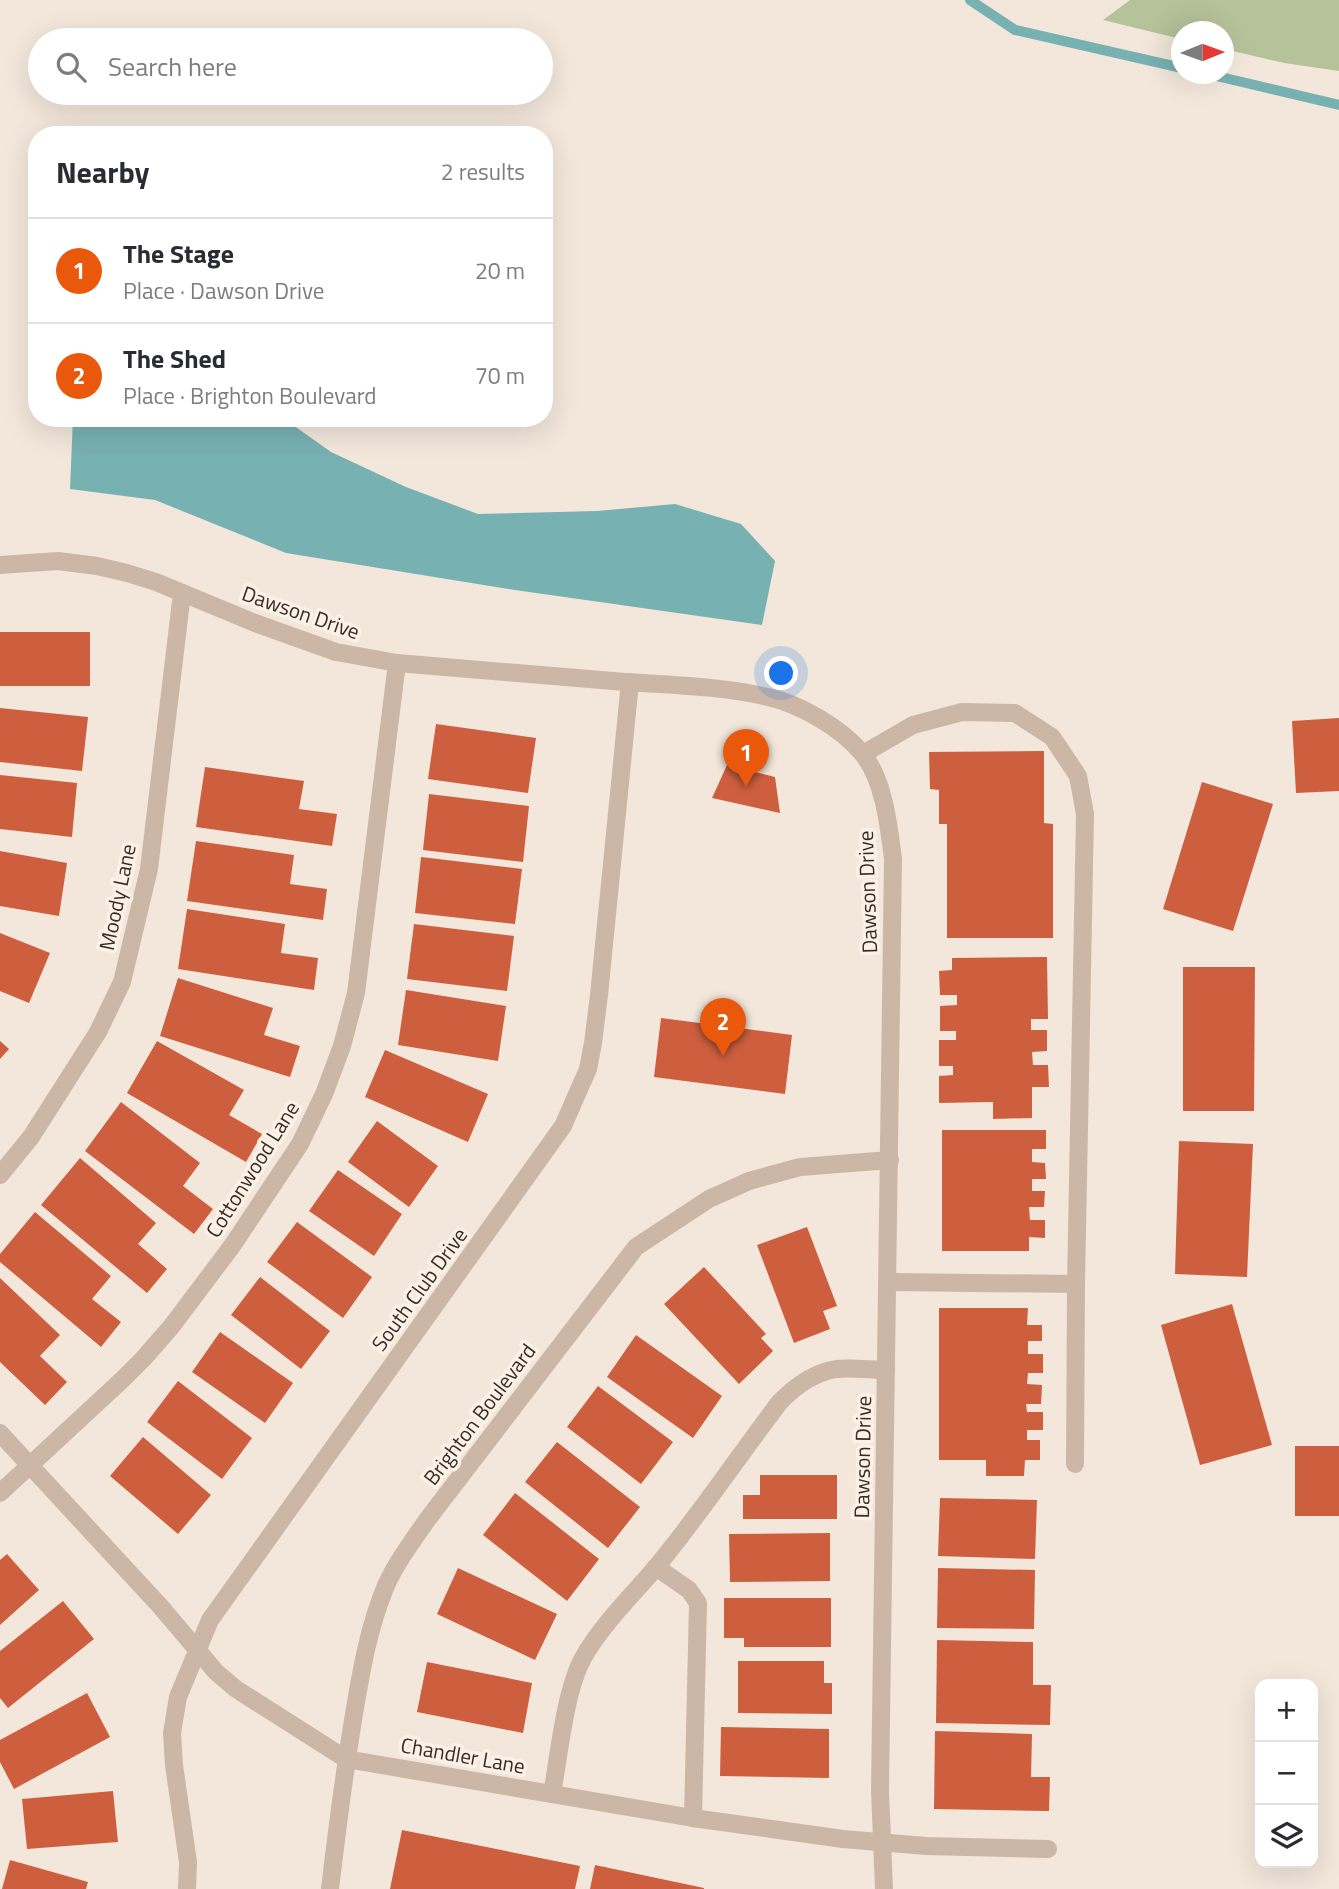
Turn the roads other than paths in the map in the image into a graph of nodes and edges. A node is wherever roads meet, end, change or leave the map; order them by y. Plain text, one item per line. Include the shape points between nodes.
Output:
1 (0, 565) edge
2 (182, 593) junction
3 (397, 663) junction
4 (630, 682) junction
5 (863, 754) junction
6 (890, 1160) junction
7 (0, 1175) edge
8 (888, 1282) junction
9 (1076, 1284) junction
10 (886, 1370) junction
11 (0, 1433) edge
12 (1075, 1464) dead end
13 (30, 1466) junction
14 (0, 1493) edge
15 (656, 1567) junction
16 (198, 1650) junction
17 (346, 1759) junction
18 (552, 1794) junction
19 (693, 1818) junction
20 (881, 1842) junction
21 (1048, 1849) dead end
22 (187, 1889) edge
23 (330, 1889) edge
24 (884, 1889) edge

1 - 2 street, Dawson Drive via 58,561 97,566
2 - 3 street, Dawson Drive via 336,652
2 - 7 street, Moody Lane via 149,869 122,982 99,1032 32,1137
3 - 4 street, Dawson Drive
3 - 13 street, Cottonwood Lane via 356,993 324,1094 300,1144 171,1327 124,1379
4 - 5 street, Dawson Drive via 769,697 809,713
4 - 16 street, South Club Drive via 593,1043 576,1100 543,1155 229,1592 210,1620
5 - 6 street, Dawson Drive via 887,813 893,859
5 - 9 street via 913,725 962,712 1015,713 1052,737 1077,776 1085,814
6 - 8 street, Dawson Drive
6 - 17 street, Brighton Boulevard via 800,1167 750,1181 709,1199 636,1247 400,1560 372,1625
8 - 9 street
8 - 10 street, Dawson Drive
9 - 12 street
10 - 15 street via 836,1369 795,1387
10 - 20 street, Dawson Drive
11 - 13 street, Chandler Lane
13 - 14 street, Cottonwood Lane
13 - 16 street, Chandler Lane
15 - 18 street via 600,1631 582,1660 567,1709
15 - 19 street via 689,1590 698,1603
16 - 17 street, Chandler Lane via 236,1689
16 - 22 street, South Club Drive via 178,1697 172,1732 188,1862
17 - 18 street, Chandler Lane
17 - 23 street, Brighton Boulevard
18 - 19 street, Chandler Lane
19 - 20 street, Chandler Lane
20 - 21 street, Chandler Lane
20 - 24 street, Dawson Drive

